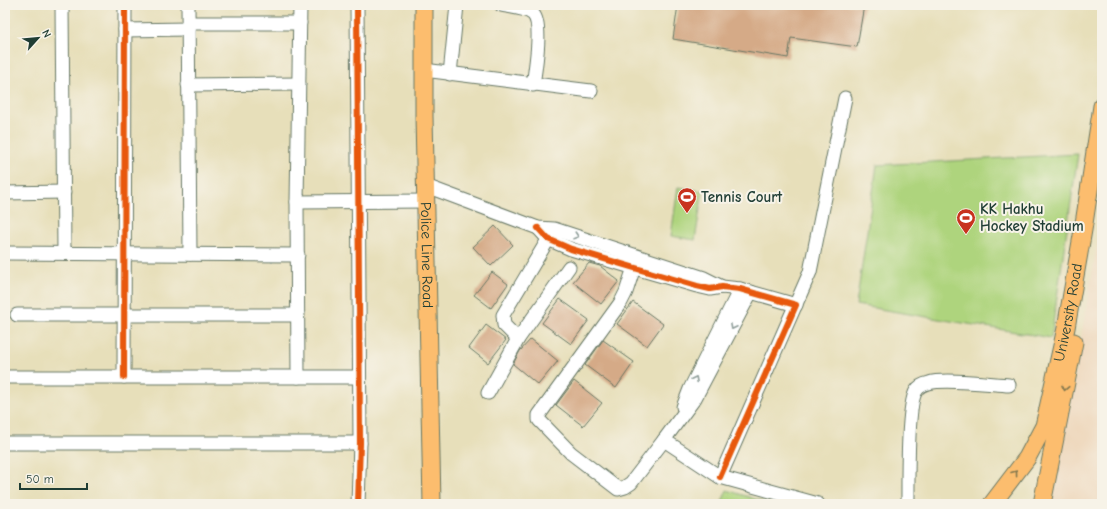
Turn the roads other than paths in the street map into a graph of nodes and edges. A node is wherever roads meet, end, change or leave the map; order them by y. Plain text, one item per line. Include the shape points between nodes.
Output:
1 (62, 5) edge
2 (125, 5) edge
3 (188, 5) edge
4 (300, 5) edge
5 (357, 5) edge
6 (424, 5) edge
7 (457, 5) edge
8 (500, 5) edge
9 (300, 23) junction
10 (188, 26) junction
11 (125, 30) junction
12 (424, 70) junction
13 (450, 74) junction
14 (299, 84) junction
15 (188, 85) junction
16 (534, 85) junction
17 (591, 91) dead end
18 (845, 98) dead end
19 (1102, 106) edge
20 (1102, 184) edge
21 (64, 192) junction
22 (5, 193) edge
23 (426, 194) junction
24 (358, 201) junction
25 (297, 202) junction
26 (551, 234) junction
27 (5, 253) edge
28 (64, 253) junction
29 (124, 254) junction
30 (190, 254) junction
31 (298, 255) junction
32 (636, 263) junction
33 (569, 267) dead end
34 (746, 290) junction
35 (796, 305) junction
36 (17, 315) dead end
37 (124, 316) junction
38 (298, 316) junction
39 (518, 339) junction
40 (5, 377) edge
41 (124, 377) junction
42 (298, 377) junction
43 (359, 377) junction
44 (1009, 385) dead end
45 (488, 393) dead end
46 (1050, 427) junction
47 (664, 440) junction
48 (5, 443) edge
49 (360, 443) junction
50 (720, 477) junction
51 (358, 504) edge
52 (432, 504) edge
53 (818, 504) edge
54 (908, 504) edge
55 (992, 504) edge
56 (1042, 504) edge

1 - 21 street
2 - 11 street
3 - 10 street
4 - 9 street
5 - 24 street
6 - 12 main road, Police Line Road
7 - 13 street
8 - 16 street via 529,12 536,20 538,32
9 - 10 street
9 - 14 street
10 - 11 street
10 - 15 street
11 - 29 street
12 - 13 street
12 - 23 main road, Police Line Road
13 - 16 street
14 - 15 street
14 - 25 street
15 - 30 street
16 - 17 street
18 - 35 street via 810,272
19 - 46 main road, University Road
20 -> 46 main road, University Road
21 - 22 street
21 - 28 street
23 - 24 street
23 - 26 street
23 - 52 main road, Police Line Road
24 - 25 street
24 - 43 street
25 - 31 street
26 - 32 street
26 - 39 street via 503,315 504,325
27 - 28 street
28 - 29 street
29 - 30 street
29 - 37 street
30 - 31 street
31 - 38 street
32 - 34 street via 704,278 722,287
32 - 47 street via 620,302 539,415 539,420 571,453 618,489 631,483
33 - 39 street
34 - 35 street
34 - 47 street via 695,398
35 - 50 street
36 - 37 street
37 - 38 street
37 - 41 street
38 - 42 street
39 - 45 street
40 - 41 street
41 - 42 street
42 - 43 street
43 - 49 street
44 - 54 street via 934,381 916,391 911,411 908,449
55 -> 46 main road, University Road
46 - 56 main road, University Road
47 - 50 street
48 - 49 street
49 - 51 street
50 - 53 street

